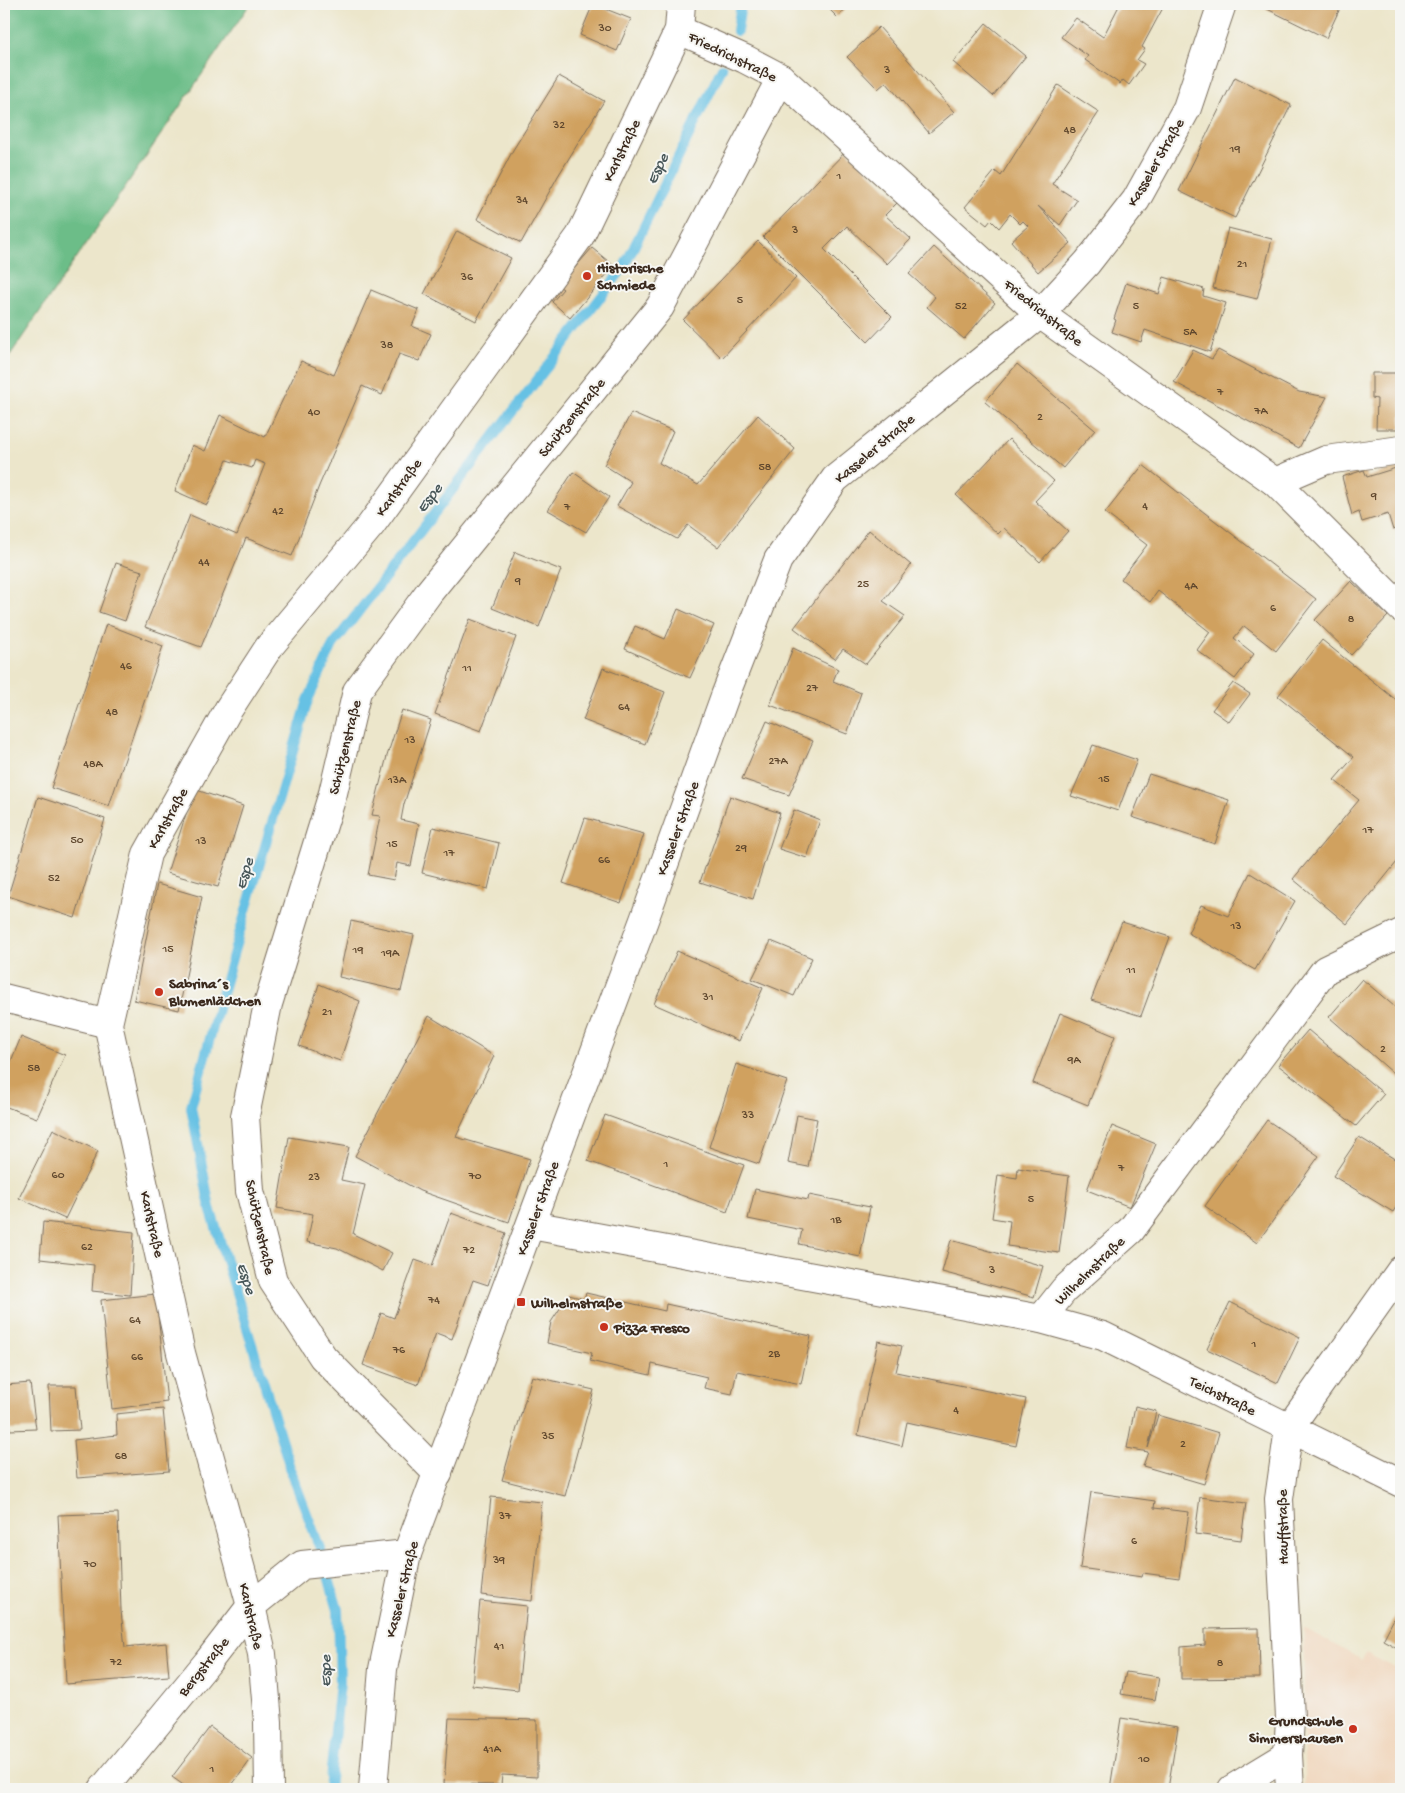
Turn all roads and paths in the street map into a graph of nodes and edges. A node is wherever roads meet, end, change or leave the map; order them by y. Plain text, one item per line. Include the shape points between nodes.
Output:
1 (1222, 4) edge
2 (680, 17) edge
3 (781, 78) junction
4 (1040, 314) junction
5 (1401, 450) edge
6 (1275, 482) junction
7 (1401, 608) edge
8 (1401, 933) edge
9 (4, 998) edge
10 (108, 1024) junction
11 (530, 1225) junction
12 (1401, 1270) edge
13 (1040, 1319) junction
14 (1289, 1428) junction
15 (438, 1474) junction
16 (1401, 1483) edge
17 (407, 1554) junction
18 (251, 1606) junction
19 (1288, 1755) junction
20 (103, 1789) edge
21 (269, 1789) edge
22 (373, 1789) edge
23 (1232, 1789) edge
24 (1290, 1789) edge

1 - 4 street, Kasseler Straße via 1187,108 1136,200 1087,263
2 - 3 street, Friedrichstraße via 717,46
2 - 10 street, Karlstraße via 580,236 371,525 269,647 228,710 147,854
3 - 4 street, Friedrichstraße
3 - 15 street, Schützenstraße via 660,307 430,591 358,691 333,793 268,1004 245,1116 250,1191 273,1281 323,1357
4 - 6 street, Friedrichstraße
4 - 11 street, Kasseler Straße via 835,479 778,560
5 - 6 street via 1326,460
6 - 7 street, Friedrichstraße
8 - 13 street, Wilhelmstraße via 1325,970 1131,1230 1064,1290
9 - 10 street
10 - 18 street, Karlstraße via 181,1353
11 - 13 street
11 - 15 street, Kasseler Straße
12 - 14 street, Hauffstraße
13 - 14 street, Teichstraße via 1103,1336
14 - 16 street, Teichstraße
14 - 19 street, Hauffstraße via 1279,1499 1290,1718
15 - 17 street, Kasseler Straße
17 - 18 street, Bergstraße via 302,1565
17 - 22 street, Kasseler Straße via 382,1669
18 - 20 street, Bergstraße
18 - 21 street, Karlstraße via 262,1654
19 - 23 street
19 - 24 street, Hauffstraße

